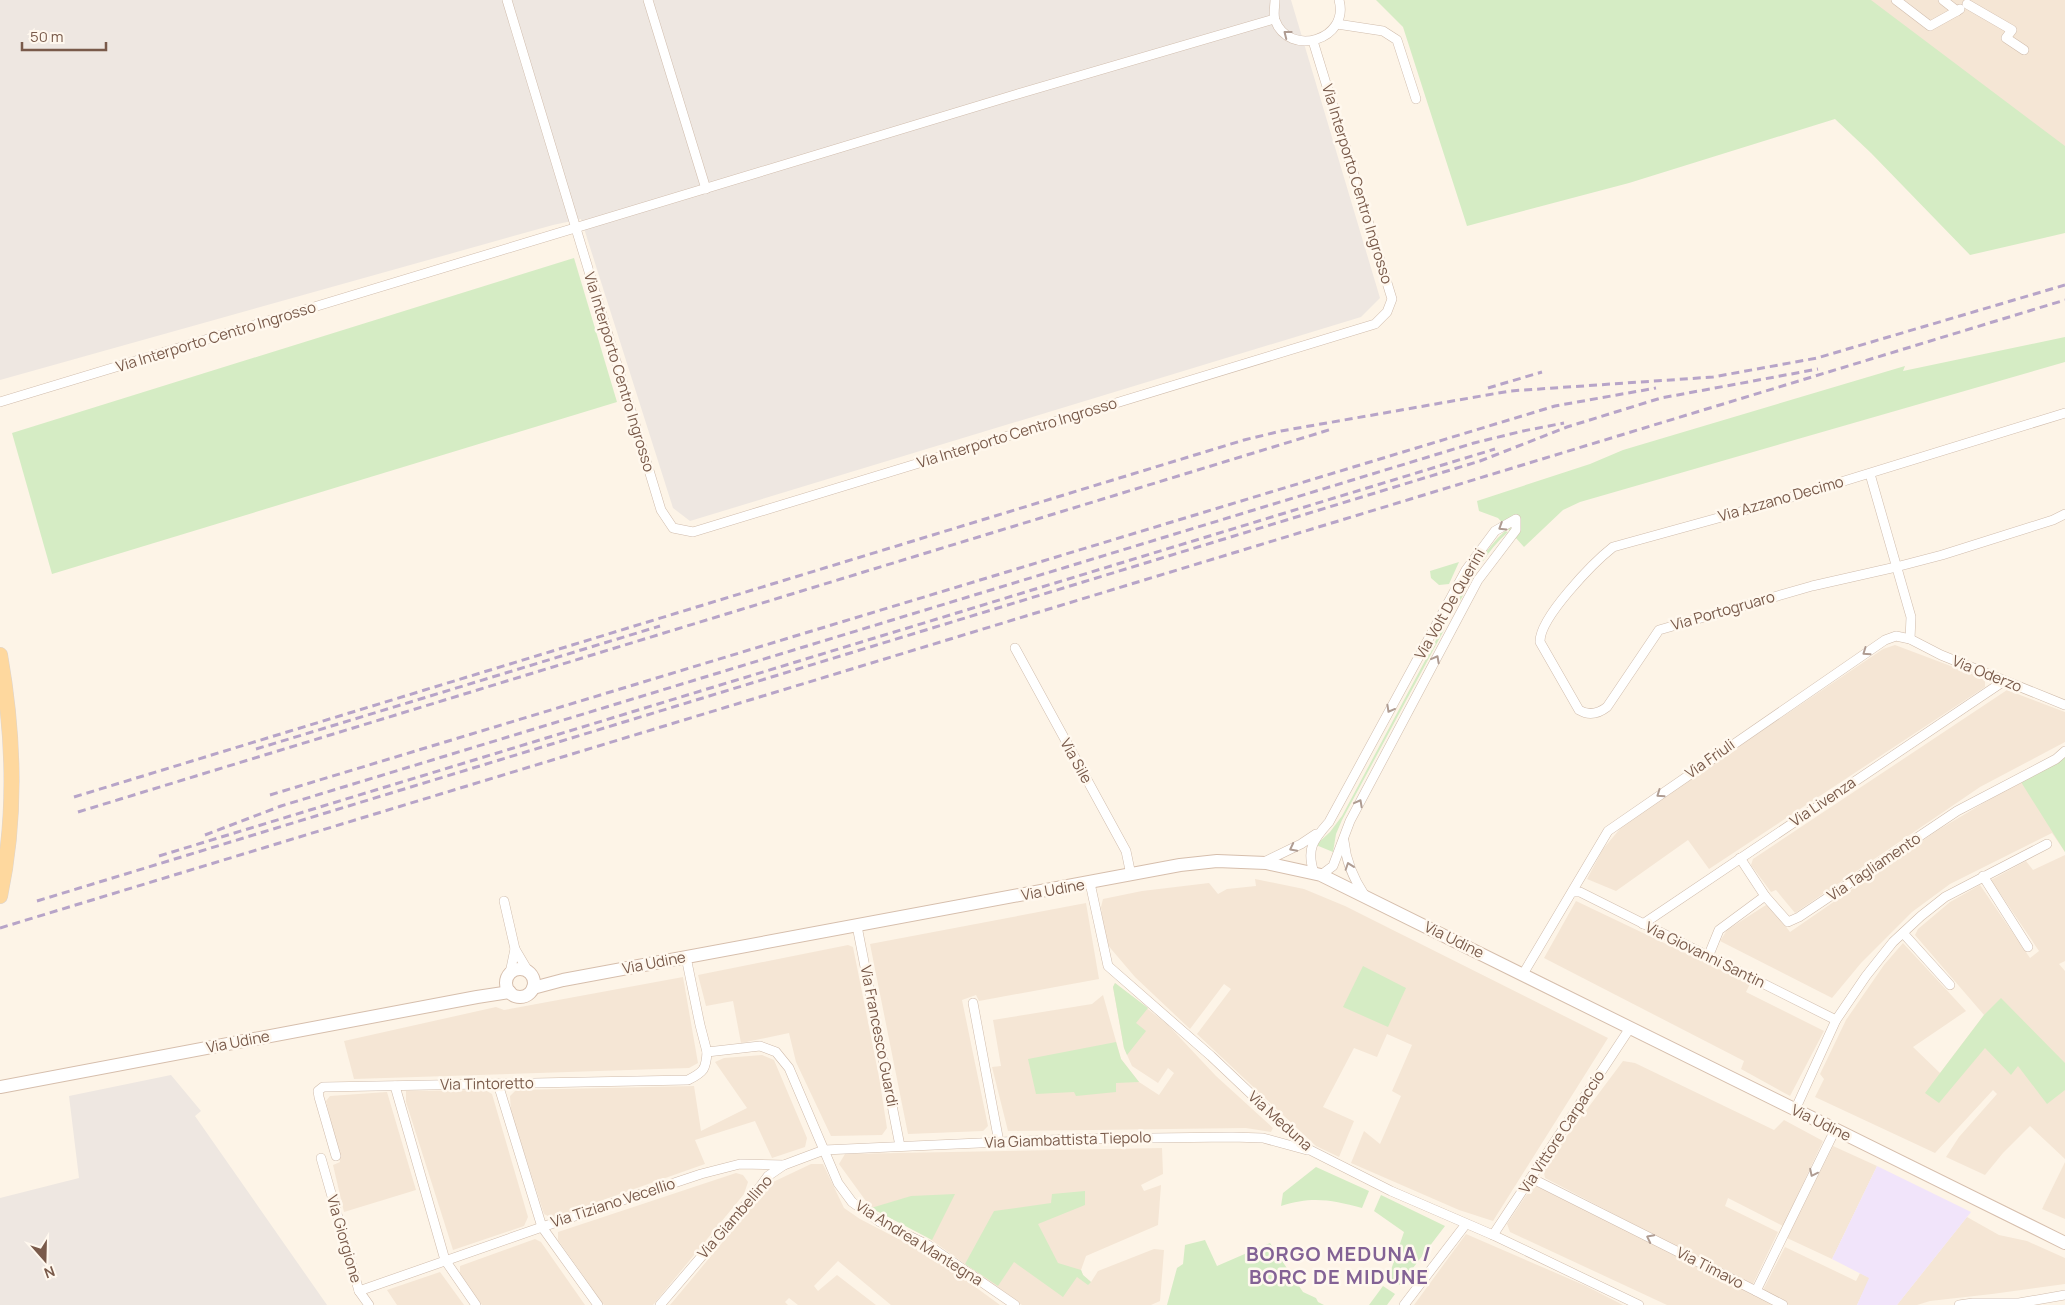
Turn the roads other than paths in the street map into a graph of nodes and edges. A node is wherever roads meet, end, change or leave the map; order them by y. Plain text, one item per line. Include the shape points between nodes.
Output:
1 (507, 0) edge
2 (648, 0) edge
3 (1275, 0) edge
4 (1340, 0) edge
5 (1896, 0) edge
6 (1942, 0) edge
7 (1970, 2) edge
8 (1957, 11) junction
9 (1274, 19) junction
10 (1337, 24) junction
11 (1313, 41) junction
12 (2024, 50) dead end
13 (1416, 99) dead end
14 (706, 189) junction
15 (576, 229) junction
16 (0, 402) edge
17 (2065, 414) edge
18 (1870, 474) junction
19 (2065, 514) edge
20 (1896, 567) junction
21 (1440, 618) junction
22 (1453, 626) junction
23 (1910, 639) junction
24 (1540, 642) joint
25 (1014, 648) dead end
26 (0, 655) edge
27 (2004, 681) junction
28 (2065, 705) edge
29 (2065, 751) edge
30 (1323, 829) junction
31 (1344, 832) junction
32 (2047, 844) dead end
33 (1740, 858) junction
34 (1261, 863) junction
35 (1317, 874) junction
36 (1131, 875) junction
37 (1983, 876) junction
38 (1090, 883) junction
39 (1574, 892) junction
40 (0, 896) edge
41 (1365, 896) junction
42 (1765, 896) junction
43 (504, 901) dead end
44 (1643, 924) junction
45 (857, 926) junction
46 (1903, 933) junction
47 (2028, 946) dead end
48 (515, 949) junction
49 (686, 957) junction
50 (1708, 957) junction
51 (530, 973) junction
52 (1523, 974) junction
53 (563, 980) junction
54 (509, 983) junction
55 (1950, 985) dead end
56 (533, 988) junction
57 (973, 1002) dead end
58 (1836, 1020) junction
59 (1630, 1028) junction
60 (707, 1052) junction
61 (498, 1084) junction
62 (395, 1086) junction
63 (0, 1087) edge
64 (1795, 1110) junction
65 (1835, 1130) junction
66 (1000, 1142) junction
67 (900, 1146) junction
68 (824, 1150) junction
69 (1310, 1150) junction
70 (336, 1156) dead end
71 (321, 1158) dead end
72 (784, 1165) junction
73 (1531, 1178) junction
74 (1466, 1224) junction
75 (542, 1226) junction
76 (1493, 1235) junction
77 (2065, 1243) edge
78 (445, 1260) junction
79 (358, 1291) junction
80 (1756, 1291) junction
81 (2065, 1295) edge
82 (369, 1305) edge
83 (476, 1305) edge
84 (598, 1305) edge
85 (660, 1305) edge
86 (1016, 1305) edge
87 (1404, 1305) edge
88 (1640, 1305) edge
89 (1783, 1305) edge
90 (1959, 1305) edge

1 - 15 street, Via Interporto Centro Ingrosso
2 - 14 street
3 - 9 street
4 - 10 street via 1341,14
5 - 8 street via 1930,26
6 - 8 street
7 - 8 street
7 - 12 street via 2012,30 2006,38
11 -> 9 street via 1291,38
9 - 14 street, Via Interporto Centro Ingrosso
10 - 11 street via 1331,33
10 - 13 street via 1383,31 1397,40
11 - 15 street, Via Interporto Centro Ingrosso via 1392,298 1386,312 1375,324 693,532 673,528 661,510
14 - 15 street, Via Interporto Centro Ingrosso
15 - 16 street, Via Interporto Centro Ingrosso
17 - 18 street, Via Azzano Decimo
18 - 20 street
18 - 24 street, Via Azzano Decimo via 1613,547 1596,560 1569,591 1542,629
19 - 20 street, Via Portogruaro
20 - 23 street via 1911,617
20 - 24 street, Via Portogruaro via 1812,586 1659,630 1607,707 1595,714 1579,710
21 - 22 street
22 -> 21 street, Via Volt De Querini via 1478,580 1516,530 1516,519 1495,531 1488,540 1466,570
21 -> 30 street, Via Volt De Querini
31 -> 22 street, Via Volt De Querini
23 - 27 street, Via Oderzo
23 -> 39 street, Via Friuli via 1896,636 1875,645 1621,820 1608,831 1575,885
25 - 36 street, Via Sile via 1126,851
26 - 40 main road via 12,748 12,794
27 - 28 street, Via Oderzo
27 - 33 street, Via Livenza
29 - 42 street, Via Tagliamento via 2056,759 1957,811 1813,909 1788,922
30 -> 34 street, Via Volt De Querini via 1301,844
30 - 35 street, Via Volt De Querini via 1310,852 1310,862
31 - 35 street, Via Volt De Querini via 1333,866
41 -> 31 street via 1347,862
32 - 37 street
33 - 42 street
33 - 44 street, Via Livenza
34 - 35 main road, Via Udine
34 - 36 main road, Via Udine via 1217,861
35 - 41 main road, Via Udine
36 - 38 main road, Via Udine
37 - 46 street via 1945,898
37 - 47 street
38 - 45 main road, Via Udine
38 - 69 street, Via Meduna via 1108,966
39 - 44 street, Via Giovanni Santin via 1580,892
39 - 52 street, Via Friuli via 1568,896
41 - 52 main road, Via Udine
42 - 50 street via 1719,930
43 - 48 street
44 - 50 street, Via Giovanni Santin
45 - 49 main road, Via Udine
45 - 67 street, Via Francesco Guardi
46 - 55 street
46 - 58 street via 1866,976
48 - 51 street
48 - 54 street
49 - 53 main road, Via Udine
49 - 60 street
50 - 58 street, Via Giovanni Santin
51 - 53 main road, Via Udine
51 - 54 main road via 518,969
51 - 56 main road via 534,980
52 - 59 main road, Via Udine
53 - 56 main road, Via Udine
54 - 56 main road via 514,995 522,996
54 - 63 main road, Via Udine via 476,996
57 - 66 street
58 - 64 street
59 - 64 main road, Via Udine
59 - 73 street, Via Vittore Carpaccio
60 - 61 street, Via Tintoretto via 701,1074 688,1080
60 - 68 street, Via Andrea Mantegna via 760,1046 776,1052 789,1068
61 - 62 street, Via Tintoretto
61 - 75 street
62 - 70 street, Via Tintoretto via 331,1086 318,1091
62 - 78 street
64 - 65 main road, Via Udine
65 - 77 main road, Via Udine
65 -> 80 street, Via Timavo
66 - 67 street, Via Giambattista Tiepolo
66 - 69 street, Via Giambattista Tiepolo via 1232,1137 1263,1138
67 - 68 street, Via Giambattista Tiepolo
68 - 72 street, Via Giambellino
68 - 86 street, Via Andrea Mantegna via 838,1183 852,1202 880,1222 928,1245
69 - 74 street, Via Meduna via 1391,1192
71 - 79 street, Via Giorgione
72 - 75 street, Via Tiziano Vecellio via 740,1164
72 - 85 street, Via Giambellino via 768,1176
73 - 76 street, Via Vittore Carpaccio
80 -> 73 street, Via Timavo
74 - 76 street, Via Meduna
74 - 87 street
75 - 78 street, Via Tiziano Vecellio
75 - 84 street
76 - 88 street, Via Meduna
78 - 79 street, Via Giorgione
78 - 83 street
79 - 82 street
80 - 89 street
81 - 90 street via 2019,1303 1973,1302

